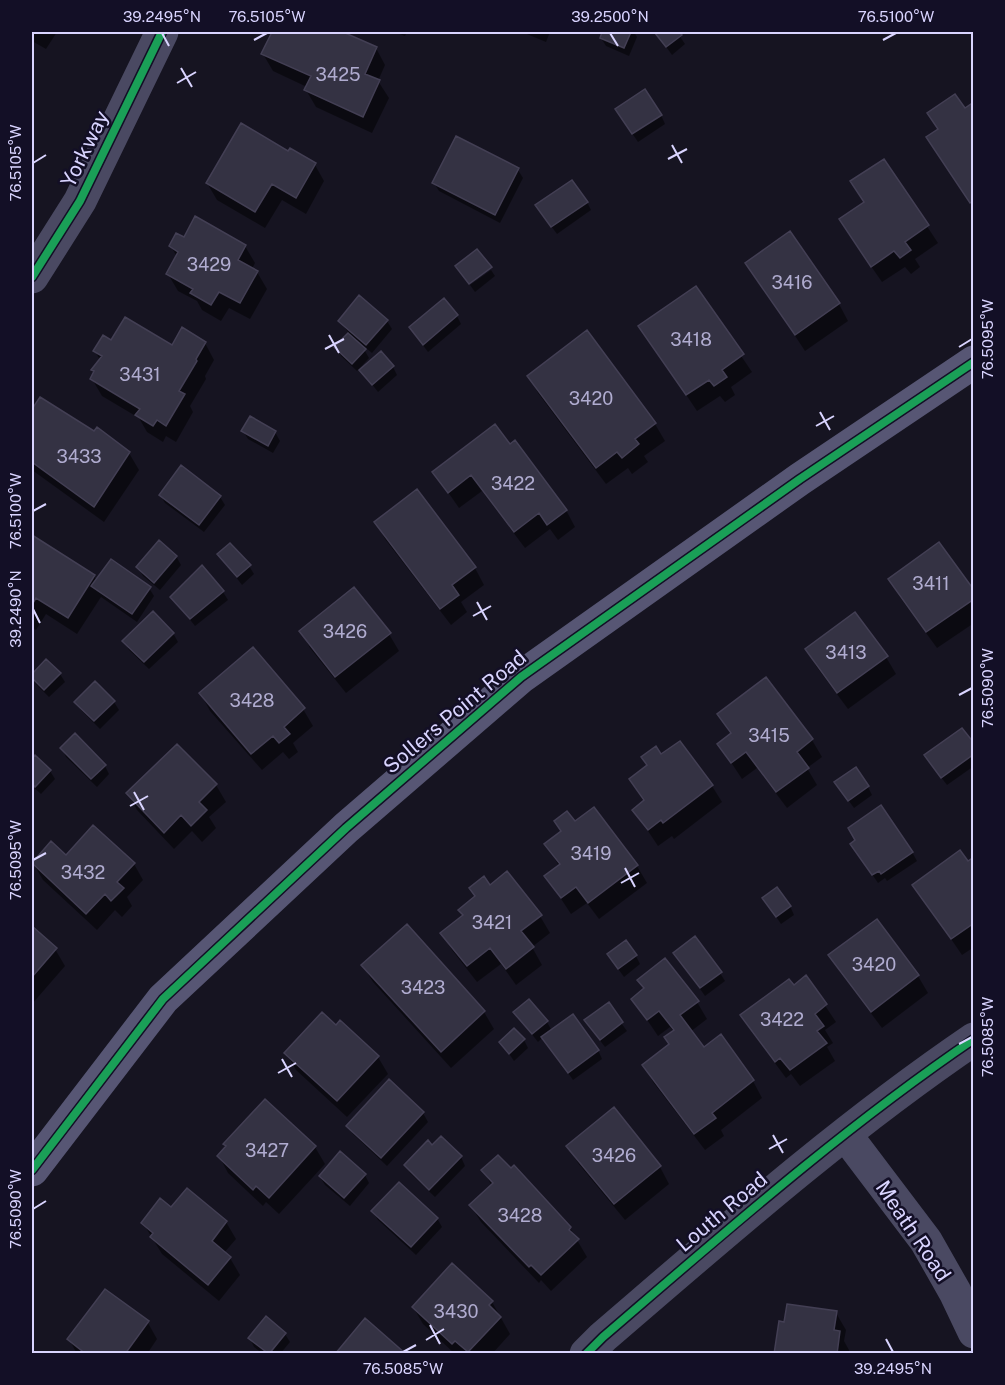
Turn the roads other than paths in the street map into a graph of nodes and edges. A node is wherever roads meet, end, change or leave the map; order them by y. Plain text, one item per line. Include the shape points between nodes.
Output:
1 (162, 32) edge
2 (32, 277) edge
3 (974, 362) edge
4 (974, 1039) edge
5 (845, 1134) junction
6 (32, 1170) edge
7 (974, 1332) edge
8 (586, 1353) edge

1 - 2 street, Yorkway via 80,201
3 - 6 main road, Sollers Point Road via 800,479 520,677 346,828 163,999
4 - 5 street, Louth Road
5 - 7 street, Meath Road via 926,1241
5 - 8 street, Louth Road via 729,1228

